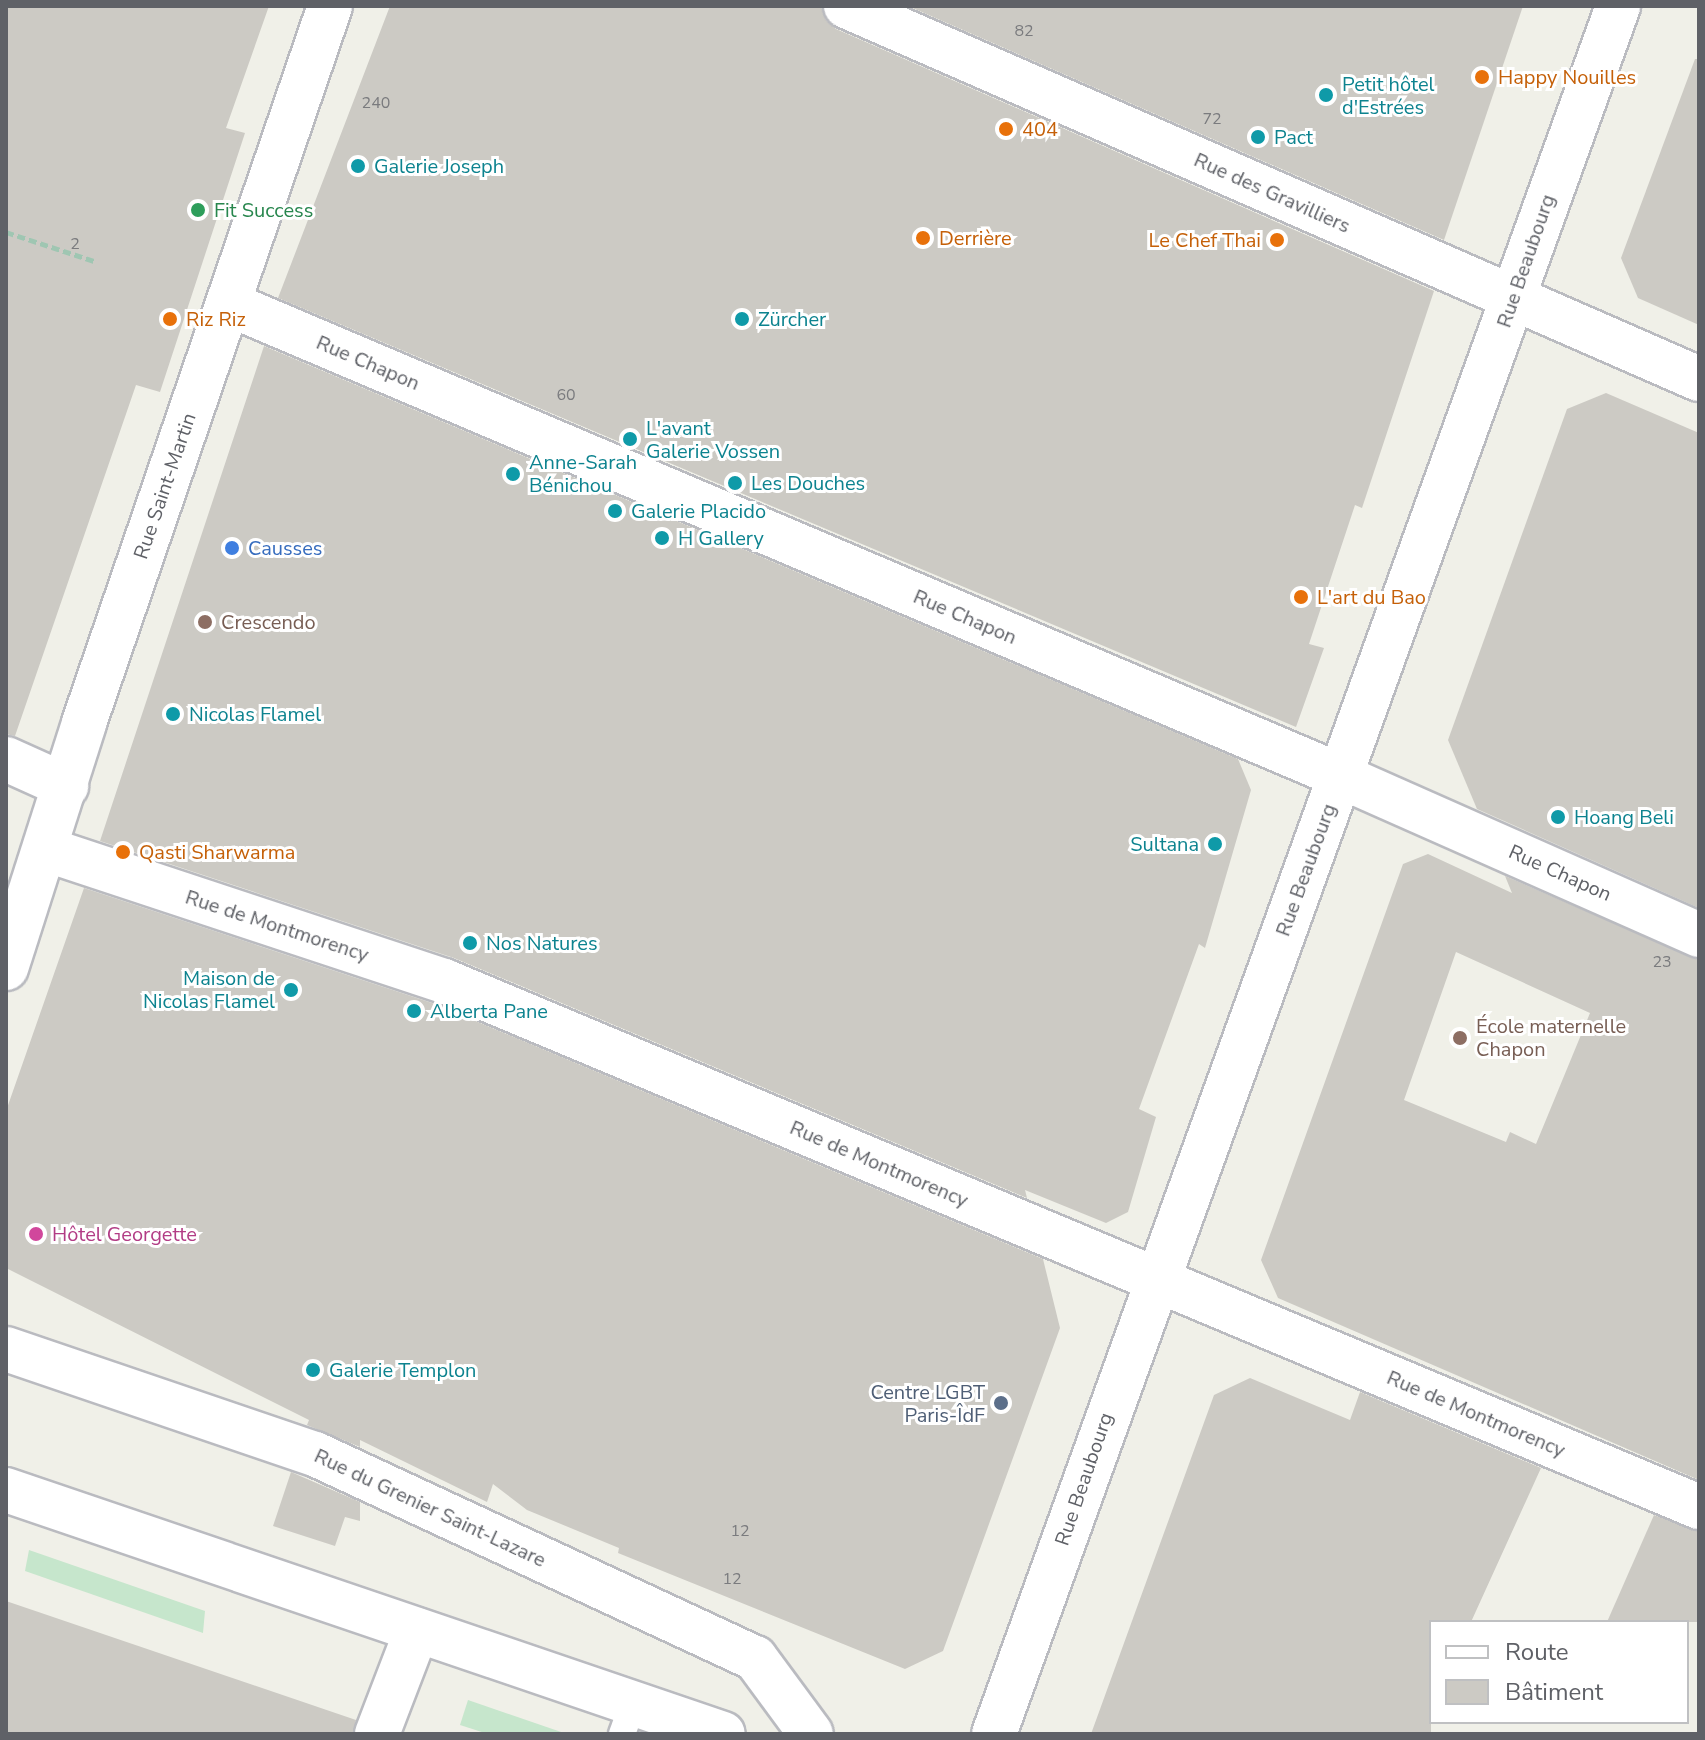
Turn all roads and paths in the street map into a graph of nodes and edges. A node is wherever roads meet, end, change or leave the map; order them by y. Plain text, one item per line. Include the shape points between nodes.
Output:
1 (330, 6) edge
2 (846, 6) edge
3 (1618, 6) edge
4 (6, 232) edge
5 (94, 261) dead end
6 (1513, 299) junction
7 (229, 304) junction
8 (1699, 379) edge
9 (6, 759) edge
10 (1341, 776) junction
11 (66, 786) junction
12 (48, 850) junction
13 (1699, 935) edge
14 (6, 968) edge
15 (1156, 1279) junction
16 (6, 1349) edge
17 (6, 1490) edge
18 (1699, 1507) edge
19 (417, 1630) junction
20 (636, 1720) edge
21 (377, 1734) edge
22 (723, 1734) edge
23 (811, 1734) edge
24 (994, 1734) edge

1 - 7 street, Rue Saint-Martin
2 - 6 street, Rue des Gravilliers
3 - 6 street, Rue Beaubourg
4 - 5 path
6 - 8 street, Rue des Gravilliers
6 - 10 street, Rue Beaubourg
7 - 10 street, Rue Chapon
7 - 11 street, Rue Saint-Martin
9 - 11 street
10 - 13 street, Rue Chapon
10 - 15 street, Rue Beaubourg
11 - 12 street, Rue Saint-Martin
12 - 14 street, Rue Saint-Martin
12 - 15 street, Rue de Montmorency via 444,981
15 - 18 street, Rue de Montmorency
15 - 24 street, Rue Beaubourg
16 - 23 street, Rue du Grenier Saint-Lazare via 315,1454 755,1658
17 - 19 street
19 - 20 street
19 - 21 street
20 - 22 street

